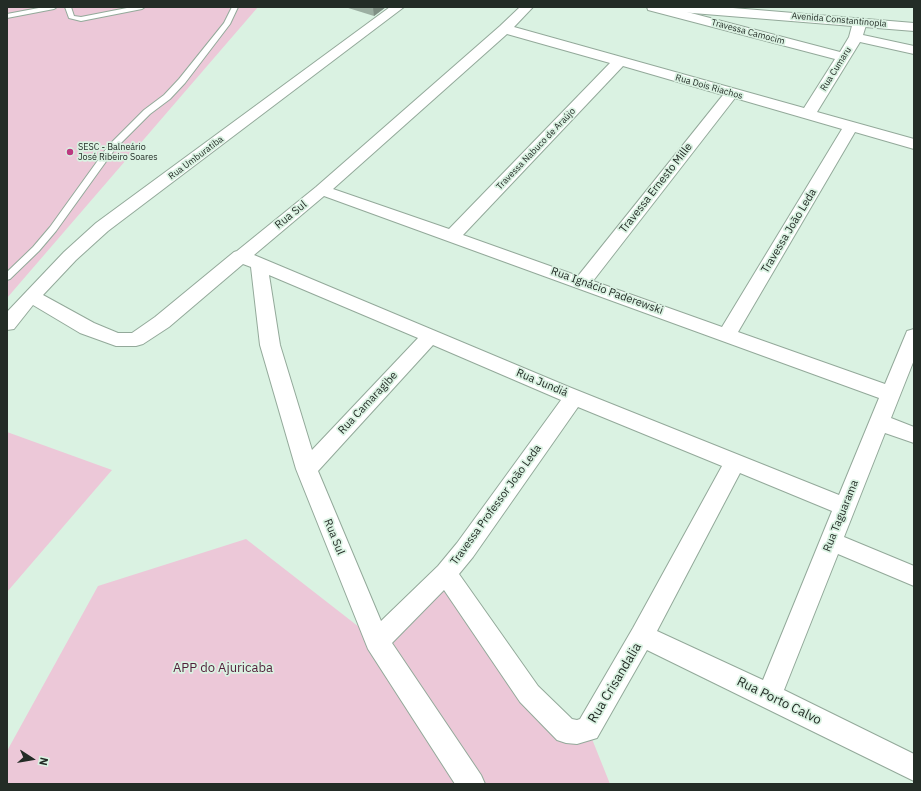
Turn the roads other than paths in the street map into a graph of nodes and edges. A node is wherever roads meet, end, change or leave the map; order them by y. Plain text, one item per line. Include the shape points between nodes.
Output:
1 (54, 7) edge
2 (68, 7) edge
3 (142, 7) edge
4 (235, 7) edge
5 (398, 7) edge
6 (527, 7) edge
7 (653, 7) edge
8 (668, 7) edge
9 (738, 7) edge
10 (752, 14) junction
11 (7, 16) edge
12 (860, 22) junction
13 (914, 27) edge
14 (505, 29) junction
15 (856, 37) junction
16 (914, 50) edge
17 (843, 57) junction
18 (619, 62) junction
19 (731, 94) junction
20 (808, 114) junction
21 (851, 127) junction
22 (914, 144) edge
23 (322, 190) junction
24 (452, 236) junction
25 (249, 260) junction
26 (7, 277) edge
27 (582, 282) junction
28 (31, 296) junction
29 (7, 324) edge
30 (727, 335) junction
31 (914, 336) edge
32 (430, 337) junction
33 (890, 394) junction
34 (574, 397) junction
35 (879, 422) junction
36 (914, 435) edge
37 (735, 462) junction
38 (306, 469) junction
39 (845, 508) junction
40 (831, 541) junction
41 (446, 573) junction
42 (914, 576) edge
43 (642, 636) junction
44 (377, 641) junction
45 (769, 696) junction
46 (914, 768) edge
47 (472, 784) edge

1 - 11 lane
2 - 3 lane via 71,17 81,19
4 - 26 lane via 232,16 182,81 117,142 36,249
5 - 28 street, Rua Umburatiba via 102,227
6 - 14 street, Rua Sul
7 - 17 street, Travessa Camocim
8 - 10 street, Avenida Constantinopla
9 - 10 lane
10 - 12 street, Avenida Constantinopla
12 - 13 street, Avenida Constantinopla
12 - 15 street, Rua Cumaru
14 - 18 street, Rua Dois Riachos
14 - 23 street, Rua Sul
15 - 16 street
15 - 17 street, Rua Cumaru
17 - 20 street, Rua Cumaru
18 - 19 street, Rua Dois Riachos
18 - 24 street, Travessa Nabuco de Araújo
19 - 20 street, Rua Dois Riachos
19 - 27 street, Travessa Ernesto Mille
20 - 21 street, Rua Dois Riachos
21 - 22 street, Rua Dois Riachos
21 - 30 street, Travessa João Leda
23 - 24 street, Rua Ignácio Paderewski
23 - 25 street, Rua Sul
24 - 27 street, Rua Ignácio Paderewski
25 - 28 street, Rua Sul via 136,339 116,339 87,328
25 - 32 street, Rua Jundiá
25 - 38 street, Rua Sul via 270,345
27 - 30 street, Rua Ignácio Paderewski
28 - 29 street, Rua Umburatiba
30 - 33 street, Rua Ignácio Paderewski
31 - 33 street, Rua Taguarama
32 - 34 street, Rua Jundiá
32 - 38 street, Rua Camaragibe
33 - 35 street, Rua Taguarama
34 - 37 street, Rua Jundiá
34 - 41 street, Travessa Professor João Leda
35 - 36 street
35 - 39 street, Rua Taguarama
37 - 39 street, Rua Jundiá
37 - 43 street, Rua Crisandalia
38 - 44 street, Rua Sul
39 - 40 street, Rua Taguarama
40 - 42 street
40 - 45 street, Rua Taguarama
41 - 43 street, Rua Crisandalia via 529,694 566,731 578,732 588,729
41 - 44 street, Travessa Professor João Leda
43 - 45 street, Rua Porto Calvo
44 - 47 street, Rua Sul
45 - 46 street, Rua Porto Calvo

